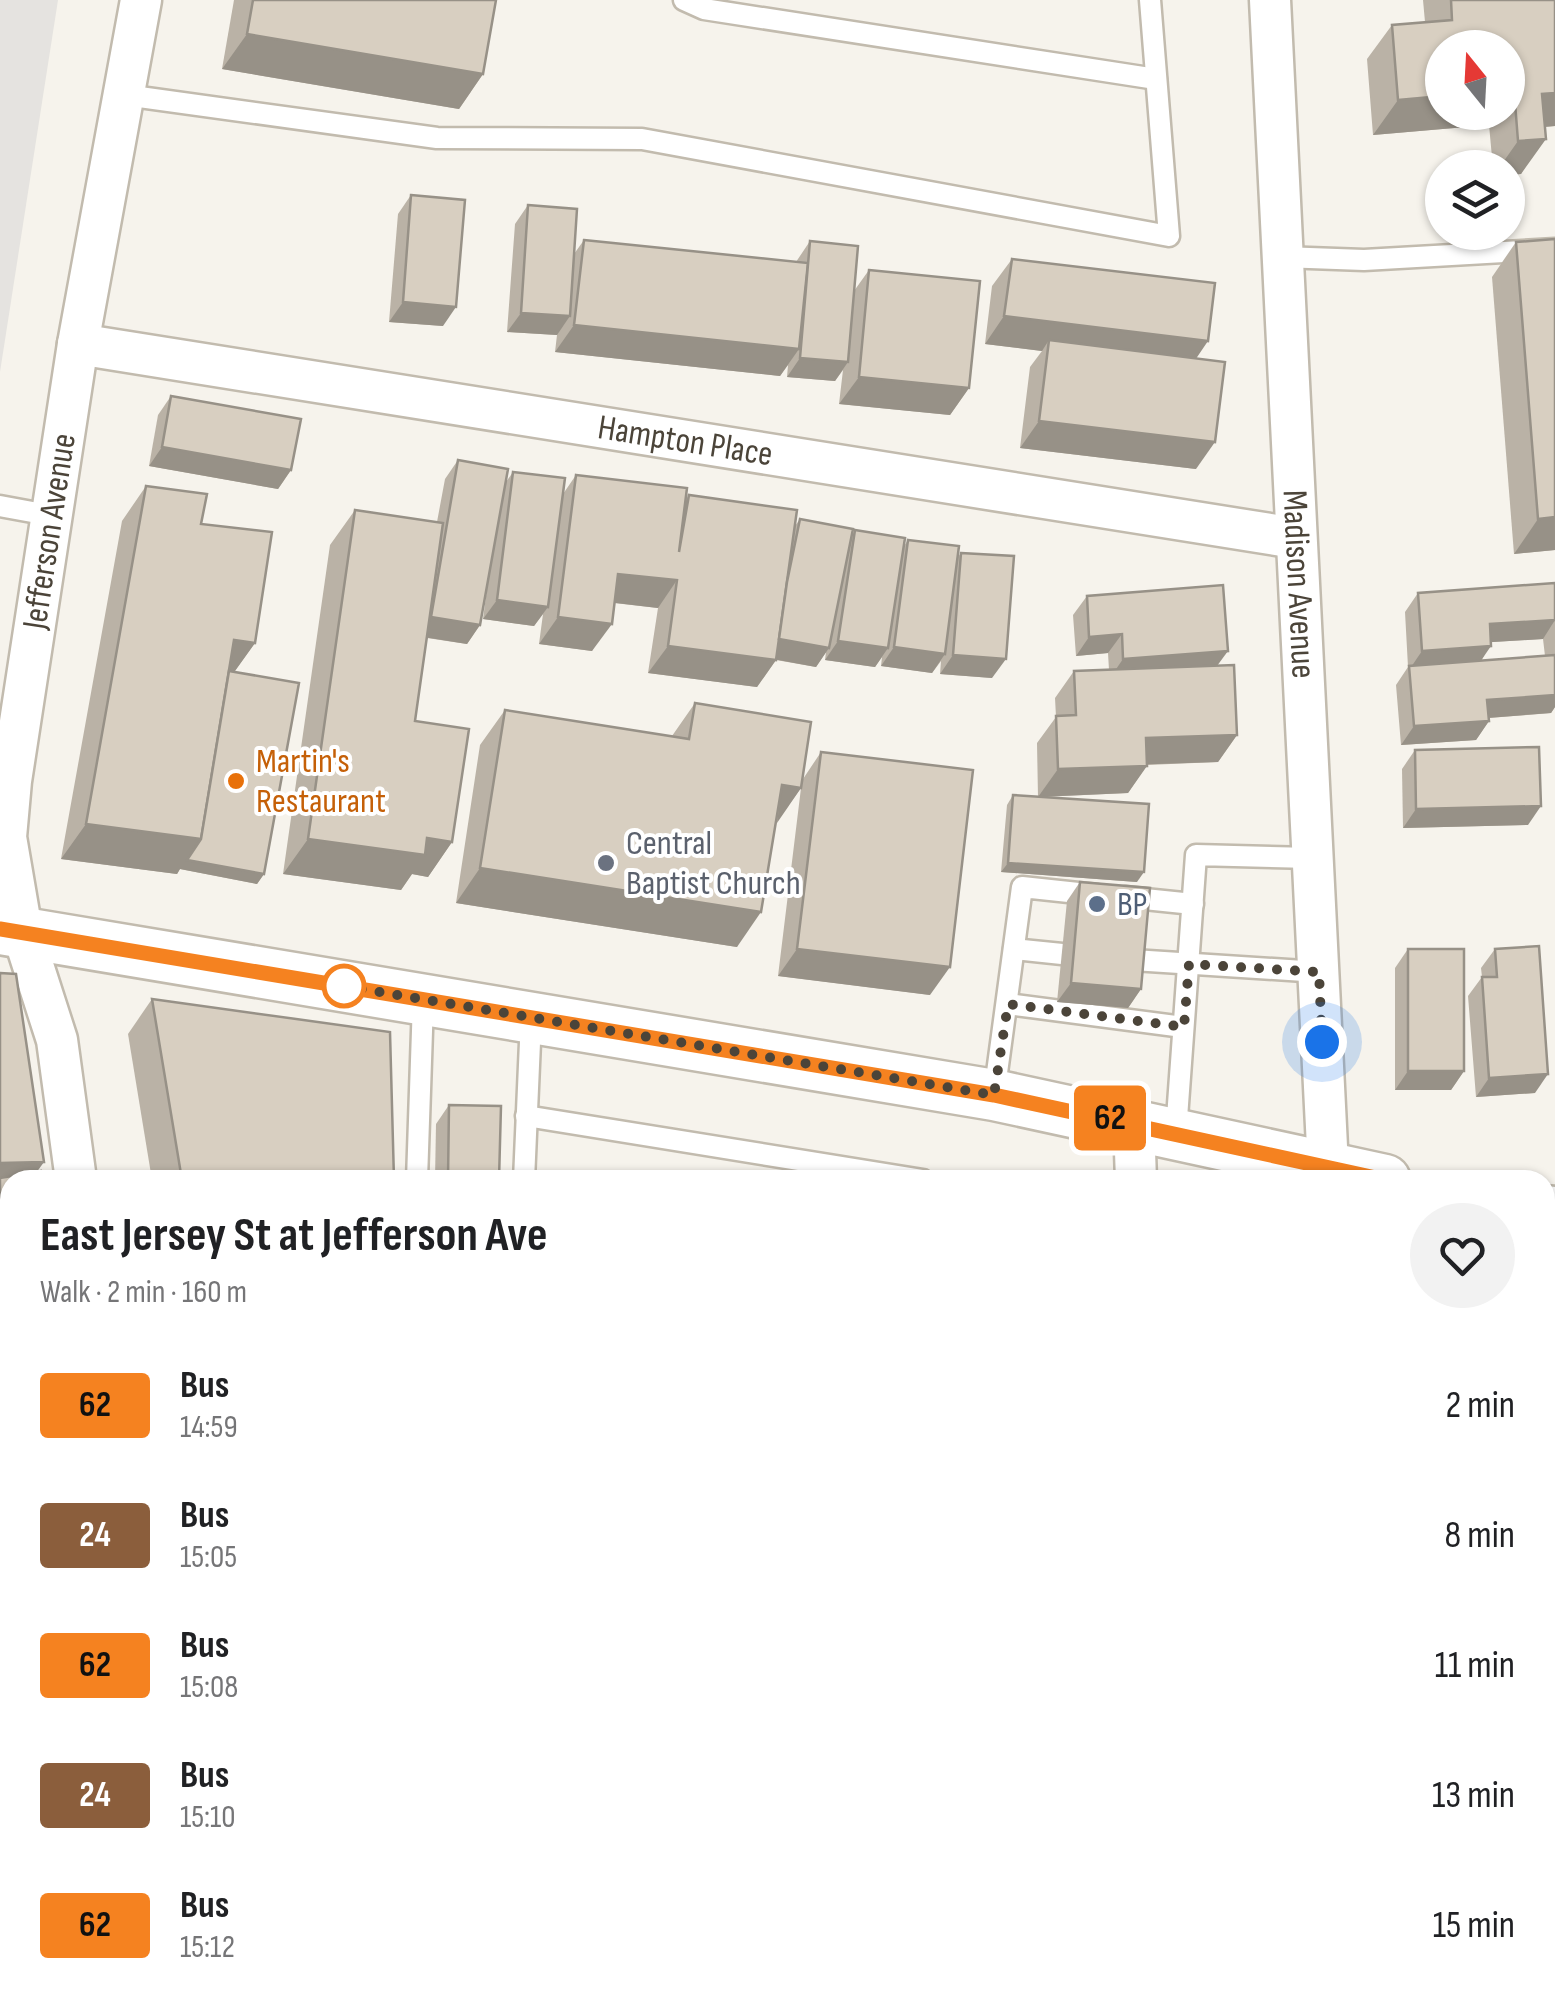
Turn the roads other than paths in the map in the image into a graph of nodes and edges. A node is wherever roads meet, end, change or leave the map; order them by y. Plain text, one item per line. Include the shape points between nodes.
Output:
1 (141, 0) edge
2 (684, 0) edge
3 (1150, 0) edge
4 (1270, 0) edge
5 (1156, 79) junction
6 (125, 95) junction
7 (1555, 250) edge
8 (1282, 258) junction
9 (78, 344) junction
10 (0, 506) edge
11 (54, 516) junction
12 (1295, 538) junction
13 (1311, 858) junction
14 (1193, 904) junction
15 (11, 930) edge
16 (1014, 949) junction
17 (1062, 954) dead end
18 (1133, 960) edge
19 (1189, 964) junction
20 (1319, 972) junction
21 (423, 1000) junction
22 (1008, 1004) junction
23 (530, 1018) junction
24 (1184, 1027) junction
25 (994, 1095) junction
26 (526, 1116) junction
27 (1155, 1128) junction
28 (1328, 1167) junction
29 (75, 1170) edge
30 (417, 1170) edge
31 (524, 1170) edge
32 (861, 1170) edge
33 (1140, 1170) edge
34 (1341, 1170) edge

1 - 6 street, Jefferson Avenue
2 - 5 lane via 704,9
3 - 5 lane
4 - 8 street, Madison Avenue
5 - 6 lane via 1169,236 642,139 437,138
6 - 9 street, Jefferson Avenue
7 - 8 lane
8 - 12 street, Madison Avenue
9 - 11 street, Jefferson Avenue
9 - 12 street, Hampton Place
10 - 11 lane
11 - 15 street, Jefferson Avenue via 11,781
12 - 13 street, Madison Avenue
13 - 14 lane via 1196,855
13 - 20 street, Madison Avenue
14 - 16 lane via 1022,887
14 - 19 lane
15 - 21 street
15 - 29 street, Jefferson Avenue via 57,1040
16 - 17 lane
16 - 22 lane
18 - 19 lane
19 - 20 lane
19 - 24 lane
20 - 28 street, Madison Avenue
21 - 23 street
21 - 30 lane
22 - 24 lane
22 - 25 lane
23 - 25 street
23 - 26 lane
24 - 27 lane
25 - 27 street
26 - 31 lane
26 - 32 lane
27 - 28 street
27 - 33 street
28 - 34 street

